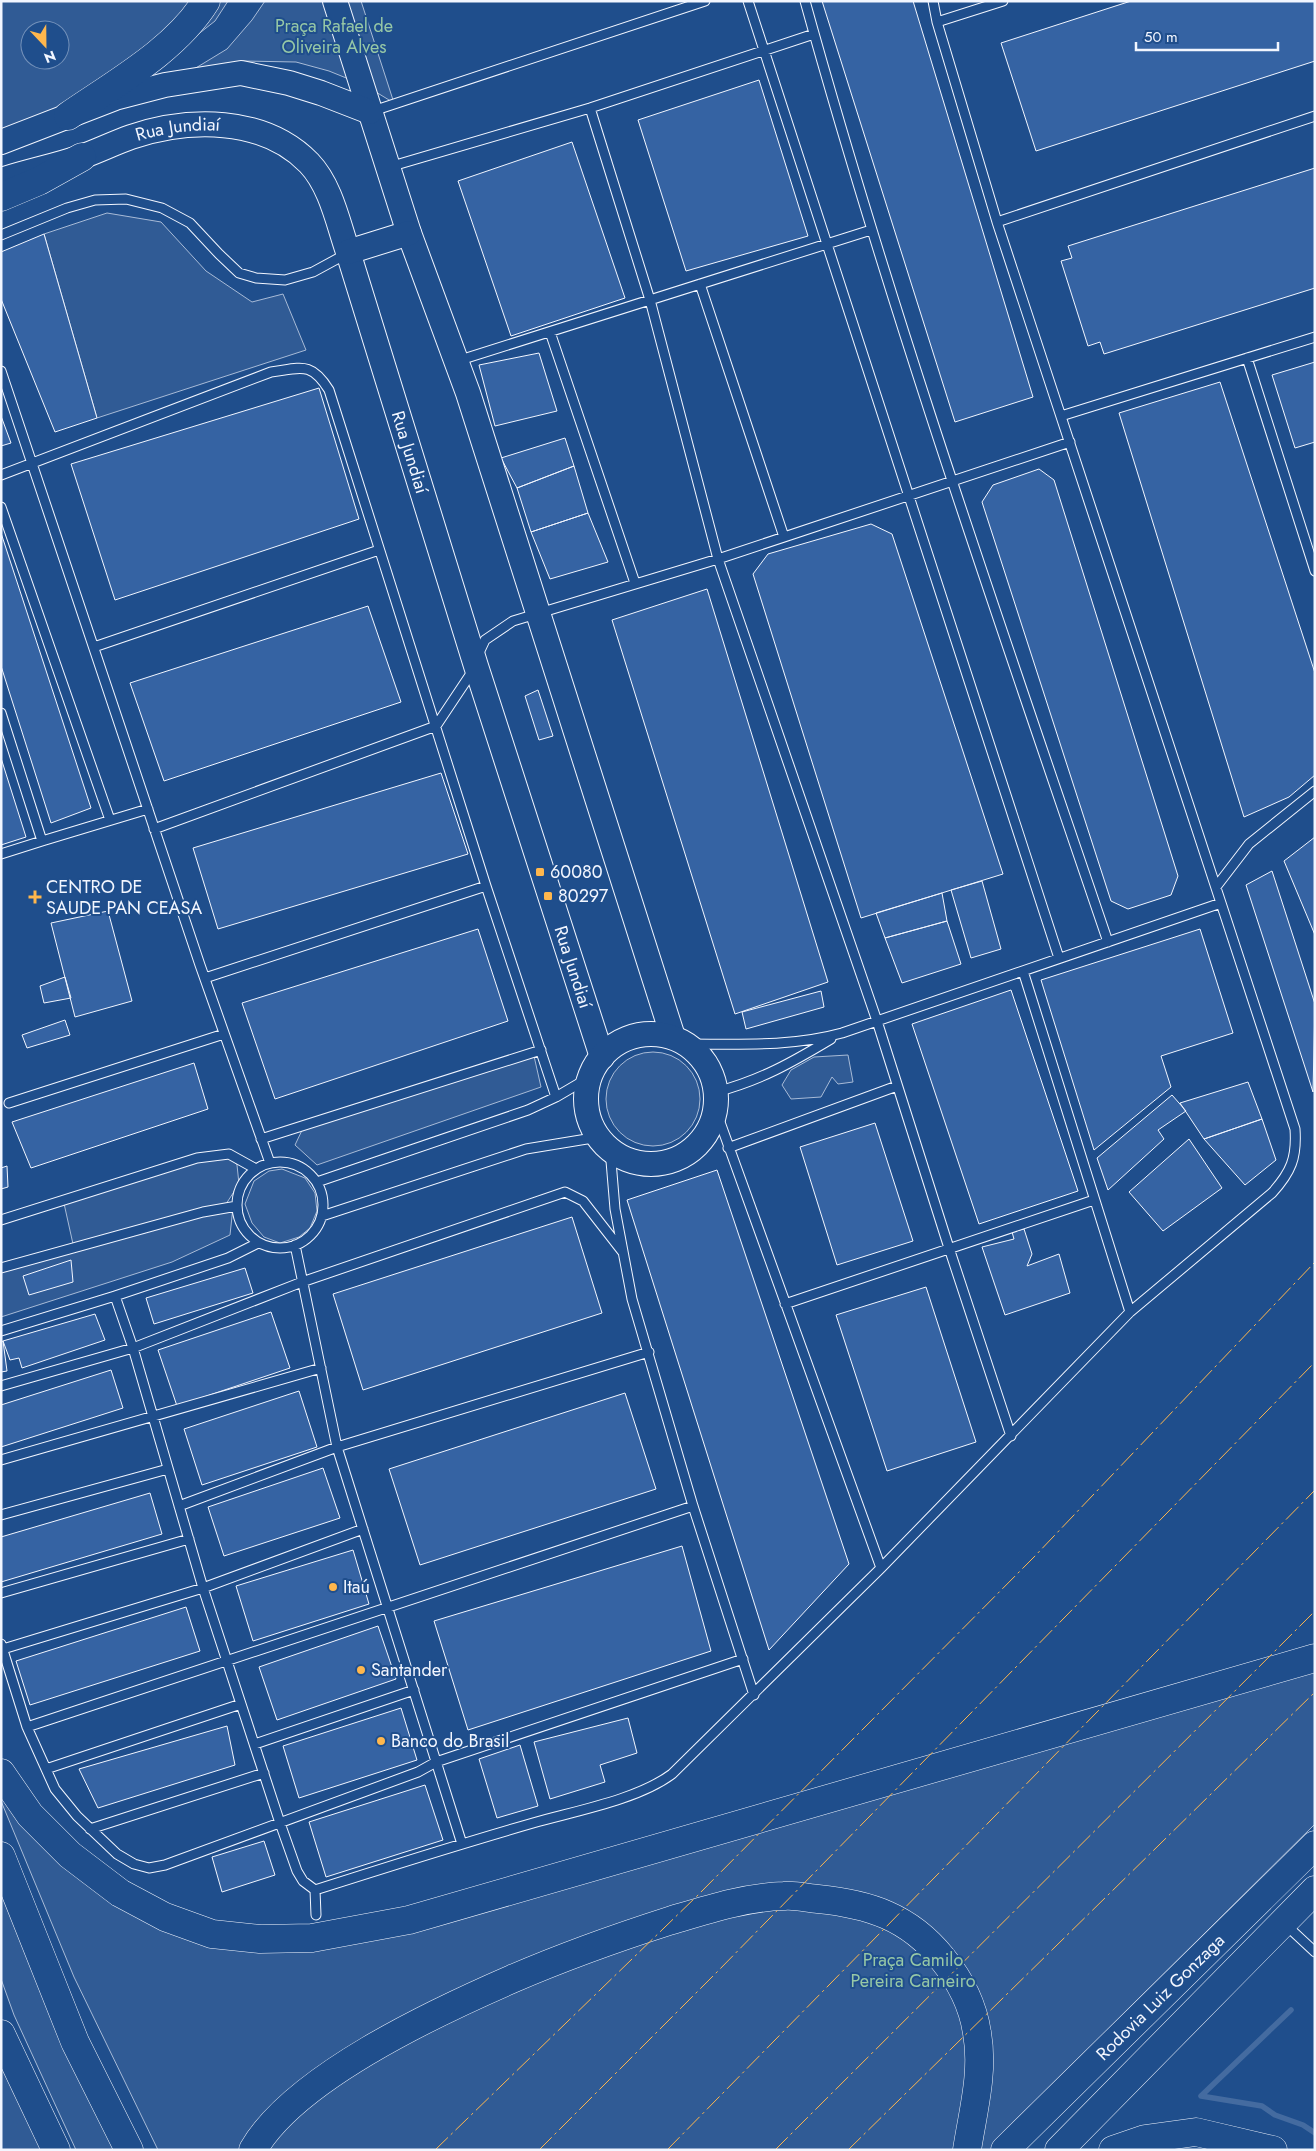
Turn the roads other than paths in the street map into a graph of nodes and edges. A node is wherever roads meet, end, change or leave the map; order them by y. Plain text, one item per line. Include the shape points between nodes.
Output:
1 (206, 1) edge
2 (335, 1) edge
3 (705, 1) edge
4 (748, 1) edge
5 (805, 1) edge
6 (933, 1) edge
7 (1003, 1) edge
8 (937, 22) junction
9 (814, 34) junction
10 (764, 50) junction
11 (590, 108) junction
12 (370, 112) junction
13 (68, 116) junction
14 (1315, 116) edge
15 (1, 142) edge
16 (82, 157) junction
17 (388, 167) junction
18 (1, 180) edge
19 (1, 196) edge
20 (997, 222) junction
21 (871, 230) junction
22 (409, 232) junction
23 (1, 235) edge
24 (826, 244) junction
25 (348, 252) junction
26 (700, 284) junction
27 (650, 300) junction
28 (550, 332) junction
29 (1315, 337) edge
30 (1247, 358) junction
31 (457, 361) junction
32 (1, 371) edge
33 (1062, 416) junction
34 (1070, 442) junction
35 (32, 464) junction
36 (1, 475) edge
37 (951, 481) junction
38 (908, 496) junction
39 (1, 507) edge
40 (784, 537) junction
41 (379, 550) junction
42 (718, 559) junction
43 (1315, 571) edge
44 (635, 583) junction
45 (538, 614) junction
46 (94, 647) junction
47 (476, 666) junction
48 (1, 713) edge
49 (436, 726) junction
50 (1315, 792) edge
51 (148, 809) junction
52 (110, 820) junction
53 (154, 829) junction
54 (42, 841) junction
55 (1, 854) edge
56 (486, 886) junction
57 (1216, 887) junction
58 (1221, 903) junction
59 (1108, 942) junction
60 (1059, 958) junction
61 (1024, 971) junction
62 (205, 978) junction
63 (877, 1021) junction
64 (842, 1033) junction
65 (224, 1034) junction
66 (680, 1041) junction
67 (541, 1050) junction
68 (596, 1067) junction
69 (898, 1086) junction
70 (556, 1097) junction
71 (716, 1102) junction
72 (9, 1103) dead end
73 (261, 1138) junction
74 (604, 1143) junction
75 (728, 1148) junction
76 (270, 1163) junction
77 (256, 1169) junction
78 (317, 1182) junction
79 (1094, 1200) junction
80 (237, 1206) junction
81 (322, 1216) junction
82 (1, 1220) edge
83 (258, 1243) junction
84 (296, 1245) junction
85 (948, 1248) junction
86 (622, 1251) junction
87 (1, 1268) edge
88 (302, 1282) junction
89 (115, 1296) junction
90 (785, 1304) junction
91 (1130, 1312) junction
92 (1, 1331) edge
93 (133, 1348) junction
94 (648, 1352) junction
95 (321, 1368) junction
96 (1, 1386) edge
97 (153, 1417) junction
98 (1011, 1436) junction
99 (337, 1447) junction
100 (1, 1460) edge
101 (168, 1469) junction
102 (179, 1506) junction
103 (693, 1506) junction
104 (1, 1515) edge
105 (363, 1529) junction
106 (189, 1539) junction
107 (881, 1568) junction
108 (203, 1588) junction
109 (1, 1593) edge
110 (388, 1607) junction
111 (2, 1647) edge
112 (1315, 1658) edge
113 (742, 1659) junction
114 (226, 1662) junction
115 (414, 1690) junction
116 (754, 1695) junction
117 (241, 1704) junction
118 (27, 1727) junction
119 (255, 1744) junction
120 (436, 1762) junction
121 (46, 1768) junction
122 (264, 1773) junction
123 (1, 1774) edge
124 (280, 1823) junction
125 (90, 1829) junction
126 (462, 1844) junction
127 (1315, 1846) edge
128 (1, 1856) edge
129 (315, 1890) junction
130 (1315, 1890) edge
131 (316, 1915) dead end
132 (1283, 1922) junction
133 (1315, 1952) edge
134 (1, 2034) edge
135 (56, 2150) edge
136 (129, 2150) edge
137 (253, 2150) edge
138 (967, 2150) edge
139 (1005, 2150) edge
140 (1059, 2150) edge
141 (1113, 2150) edge
142 (1273, 2150) edge

1 - 13 highway via 198,15 162,51
2 - 12 street
3 - 12 lane
4 - 10 lane
5 - 9 lane
6 - 8 lane
7 - 8 lane
8 - 20 lane
9 - 10 lane
9 - 21 lane
10 - 11 lane
10 - 24 lane
11 - 17 lane
11 - 27 lane
12 - 13 street via 288,83 241,74 165,85 115,98
12 - 17 street
13 - 15 street
14 - 20 lane
16 - 18 street, Rua Jundiaí
16 - 19 highway via 39,181
16 - 25 street, Rua Jundiaí via 154,130 192,124 238,127 275,137 309,163 324,185
17 - 22 street
20 - 33 lane
21 - 24 lane
21 - 37 lane
22 - 25 street
22 - 31 street
23 - 25 lane via 67,208 95,200 126,199 162,208 190,223 239,273 256,278 285,280 313,272
24 - 26 lane
24 - 38 lane
25 - 47 street, Rua Jundiaí
26 - 27 lane
26 - 40 lane
27 - 28 lane
27 - 42 lane
28 - 31 lane
28 - 44 lane
29 - 30 lane
30 - 33 lane
30 - 43 lane
31 - 45 street
32 - 35 lane
33 - 34 lane
34 - 37 lane
34 - 57 lane
35 - 36 lane
35 - 41 lane via 271,372 303,368 319,374 329,390
35 - 46 lane
37 - 38 lane
37 - 59 lane
38 - 40 lane
38 - 60 lane
39 - 52 lane
40 - 42 lane
41 - 46 lane
41 - 49 lane
42 - 44 lane
42 - 63 lane
44 - 45 lane
45 - 47 lane via 513,621 486,640 478,652
45 - 66 street
46 - 51 lane
47 - 49 lane
47 - 68 street, Rua Jundiaí
48 - 54 lane
49 - 53 lane
49 - 56 lane
50 - 57 lane via 1249,844
51 - 52 lane
51 - 53 lane
52 - 54 lane
53 - 62 lane
54 - 55 lane
56 - 62 lane
56 - 67 lane
57 - 58 lane
58 - 59 lane
58 - 91 lane via 1295,1129 1294,1160 1286,1178 1272,1193
59 - 60 lane
60 - 61 lane
61 - 63 lane
61 - 79 lane
62 - 65 lane
63 - 64 lane
63 - 69 lane
64 - 66 lane via 815,1040 781,1043
64 - 71 lane
65 - 72 lane
65 - 73 lane
66 - 68 street via 654,1034 634,1036 616,1044
66 - 71 street via 702,1057 712,1073
67 - 70 lane
67 - 73 lane
68 - 70 lane
68 - 74 street via 586,1092 587,1108 591,1124
69 - 75 lane
69 - 85 lane
70 - 78 lane via 528,1110
71 - 74 street via 707,1132 693,1149 673,1160 651,1164 629,1160
71 - 75 lane
73 - 76 lane
74 - 81 lane via 526,1149
74 - 86 lane
75 - 90 lane
76 - 77 lane
76 - 78 lane via 299,1166
77 - 80 lane via 238,1192
77 - 82 lane via 229,1154 197,1158
78 - 81 lane via 323,1196
79 - 85 lane
79 - 91 lane
80 - 83 lane via 239,1221
80 - 87 lane via 203,1212
81 - 84 lane via 312,1234
83 - 84 lane via 272,1248
83 - 89 lane via 228,1258
84 - 88 lane
85 - 90 lane
85 - 98 lane
86 - 88 lane via 583,1202 565,1192
86 - 94 lane
88 - 93 lane
88 - 95 lane
89 - 92 lane
89 - 93 lane
90 - 107 lane
91 - 98 lane
93 - 96 lane
93 - 97 lane
94 - 99 lane
94 - 103 lane
95 - 97 lane
95 - 99 lane
97 - 100 lane
97 - 101 lane
98 - 107 lane
99 - 102 lane
99 - 105 lane
101 - 102 lane
101 - 104 lane
102 - 106 lane
103 - 110 lane
103 - 113 lane
105 - 108 lane
105 - 110 lane
106 - 108 lane
106 - 109 lane
107 - 116 lane
108 - 111 lane
108 - 114 lane
110 - 114 lane
110 - 115 lane
111 - 118 lane
112 - 123 highway via 409,1920 312,1938 260,1939 212,1934 165,1917 120,1893 70,1854 30,1815
113 - 116 lane
113 - 120 lane
114 - 117 lane
114 - 118 lane
115 - 119 lane
115 - 120 lane
116 - 126 lane via 662,1782 617,1799
117 - 119 lane
117 - 121 lane
118 - 121 lane
119 - 122 lane
120 - 124 lane via 418,1772
120 - 126 lane
121 - 125 lane via 56,1789
122 - 124 lane
122 - 125 lane
124 - 125 lane via 149,1868 117,1854
124 - 129 lane via 297,1871
126 - 129 lane
127 - 139 highway, Rodovia Luiz Gonzaga
128 - 136 highway via 71,2034
129 - 131 lane
130 - 132 highway, Rodovia Luiz Gonzaga
132 - 133 lane
132 - 140 highway, Rodovia Luiz Gonzaga
134 - 135 highway
137 - 138 highway via 269,2126 299,2097 328,2077 375,2047 486,1990 636,1931 756,1898 786,1895 870,1907 901,1922 929,1942 957,1976 978,2033 979,2074
141 - 142 highway via 1145,2140 1196,2132

